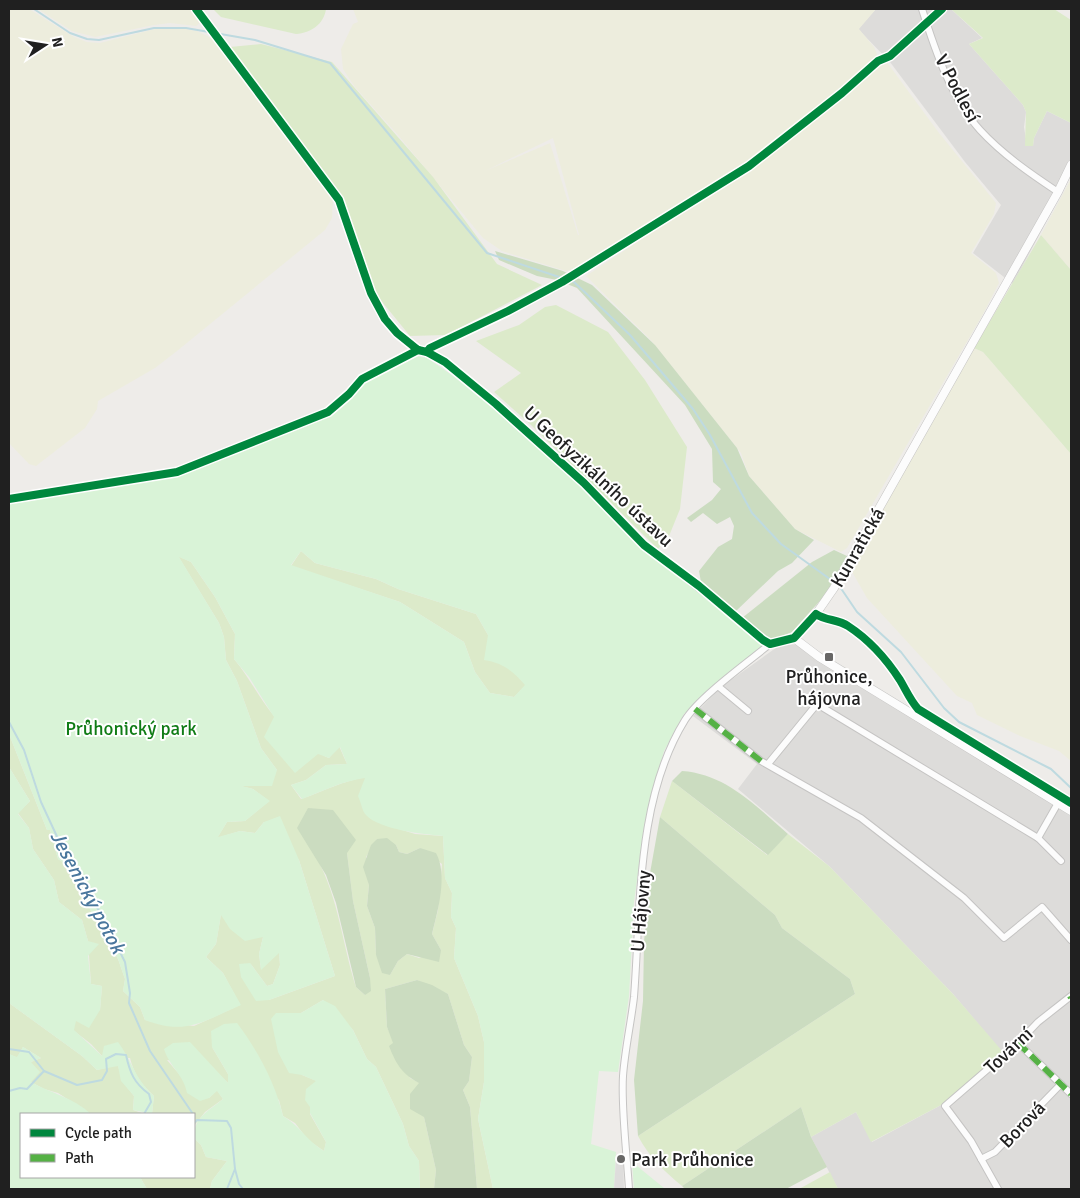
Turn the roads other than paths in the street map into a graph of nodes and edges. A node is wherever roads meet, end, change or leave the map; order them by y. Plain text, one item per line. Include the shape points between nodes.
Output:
1 (922, 9) edge
2 (942, 9) edge
3 (926, 23) junction
4 (890, 56) dead end
5 (1071, 165) edge
6 (1058, 192) junction
7 (428, 352) dead end
8 (794, 638) junction
9 (770, 644) junction
10 (719, 687) junction
11 (695, 709) junction
12 (748, 711) dead end
13 (768, 764) junction
14 (1058, 803) junction
15 (1071, 811) edge
16 (1038, 838) junction
17 (1061, 860) dead end
18 (1071, 940) edge
19 (1071, 997) edge
20 (1018, 1043) junction
21 (1061, 1084) junction
22 (1071, 1094) edge
23 (981, 1160) junction
24 (629, 1189) edge
25 (998, 1189) edge

1 - 3 street, V Podlesí
2 - 3 street
3 - 4 street
3 - 6 street, V Podlesí via 952,86 979,129 1011,159
5 - 6 street, Kunratická
6 - 8 street, Kunratická via 834,588
7 - 9 street, U Geofyzikálního ústavu via 496,404 584,483 644,545
8 - 9 street, U Hájovny
8 - 14 street via 819,657
9 - 10 street, U Hájovny
10 - 11 street, U Hájovny
10 - 12 street
11 - 13 street
11 - 24 street, U Hájovny via 686,718 668,754 649,823 639,899 634,997 623,1077
13 - 16 street via 817,704
13 - 18 street via 861,818 964,898 1004,938 1042,907
14 - 15 street
14 - 16 street
16 - 17 street
19 - 20 street, Tovární via 1038,1022
20 - 21 street
20 - 23 street, Tovární via 945,1106 972,1141
21 - 22 street
21 - 23 street, Borová via 995,1152
23 - 25 street

